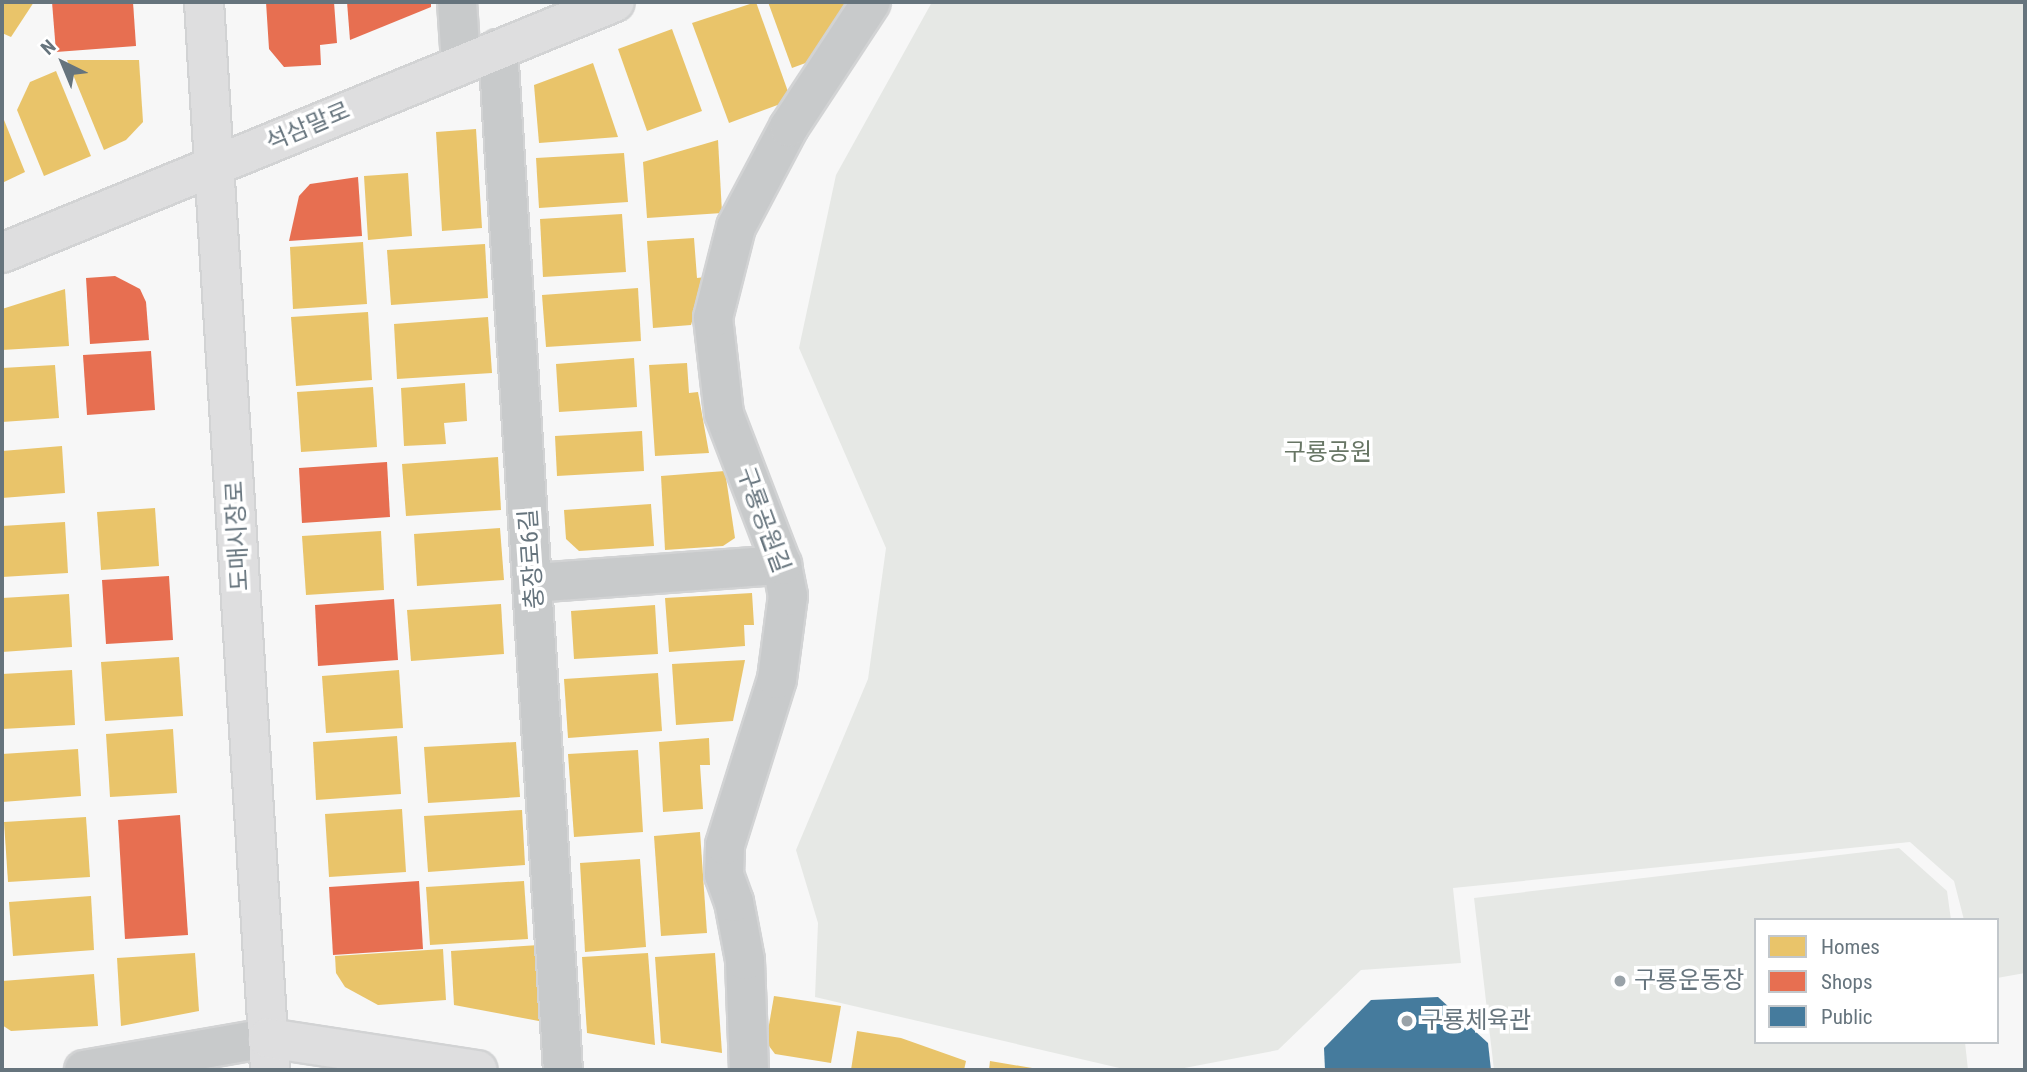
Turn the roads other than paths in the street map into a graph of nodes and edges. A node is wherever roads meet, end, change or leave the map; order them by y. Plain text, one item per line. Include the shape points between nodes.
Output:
1 (204, 2) edge
2 (457, 2) edge
3 (615, 2) edge
4 (871, 2) edge
5 (498, 49) junction
6 (461, 63) junction
7 (215, 166) junction
8 (2, 253) edge
9 (782, 565) junction
10 (534, 583) junction
11 (269, 1054) edge
12 (84, 1070) edge
13 (478, 1070) edge
14 (564, 1070) edge
15 (750, 1070) edge

1 - 7 street, 도매시장로
2 - 6 street
3 - 5 street, 석삼말로
4 - 9 street, 구룡공원길 via 789,127 736,227 713,318 724,414
5 - 6 street, 석삼말로
5 - 10 street, 충장로6길
6 - 7 street, 석삼말로
7 - 8 street, 석삼말로
7 - 11 street, 도매시장로
9 - 10 street
9 - 15 street, 구룡공원길 via 788,596 776,679 726,845 724,875 745,960
10 - 14 street, 충장로6길
11 - 12 street
11 - 13 street

